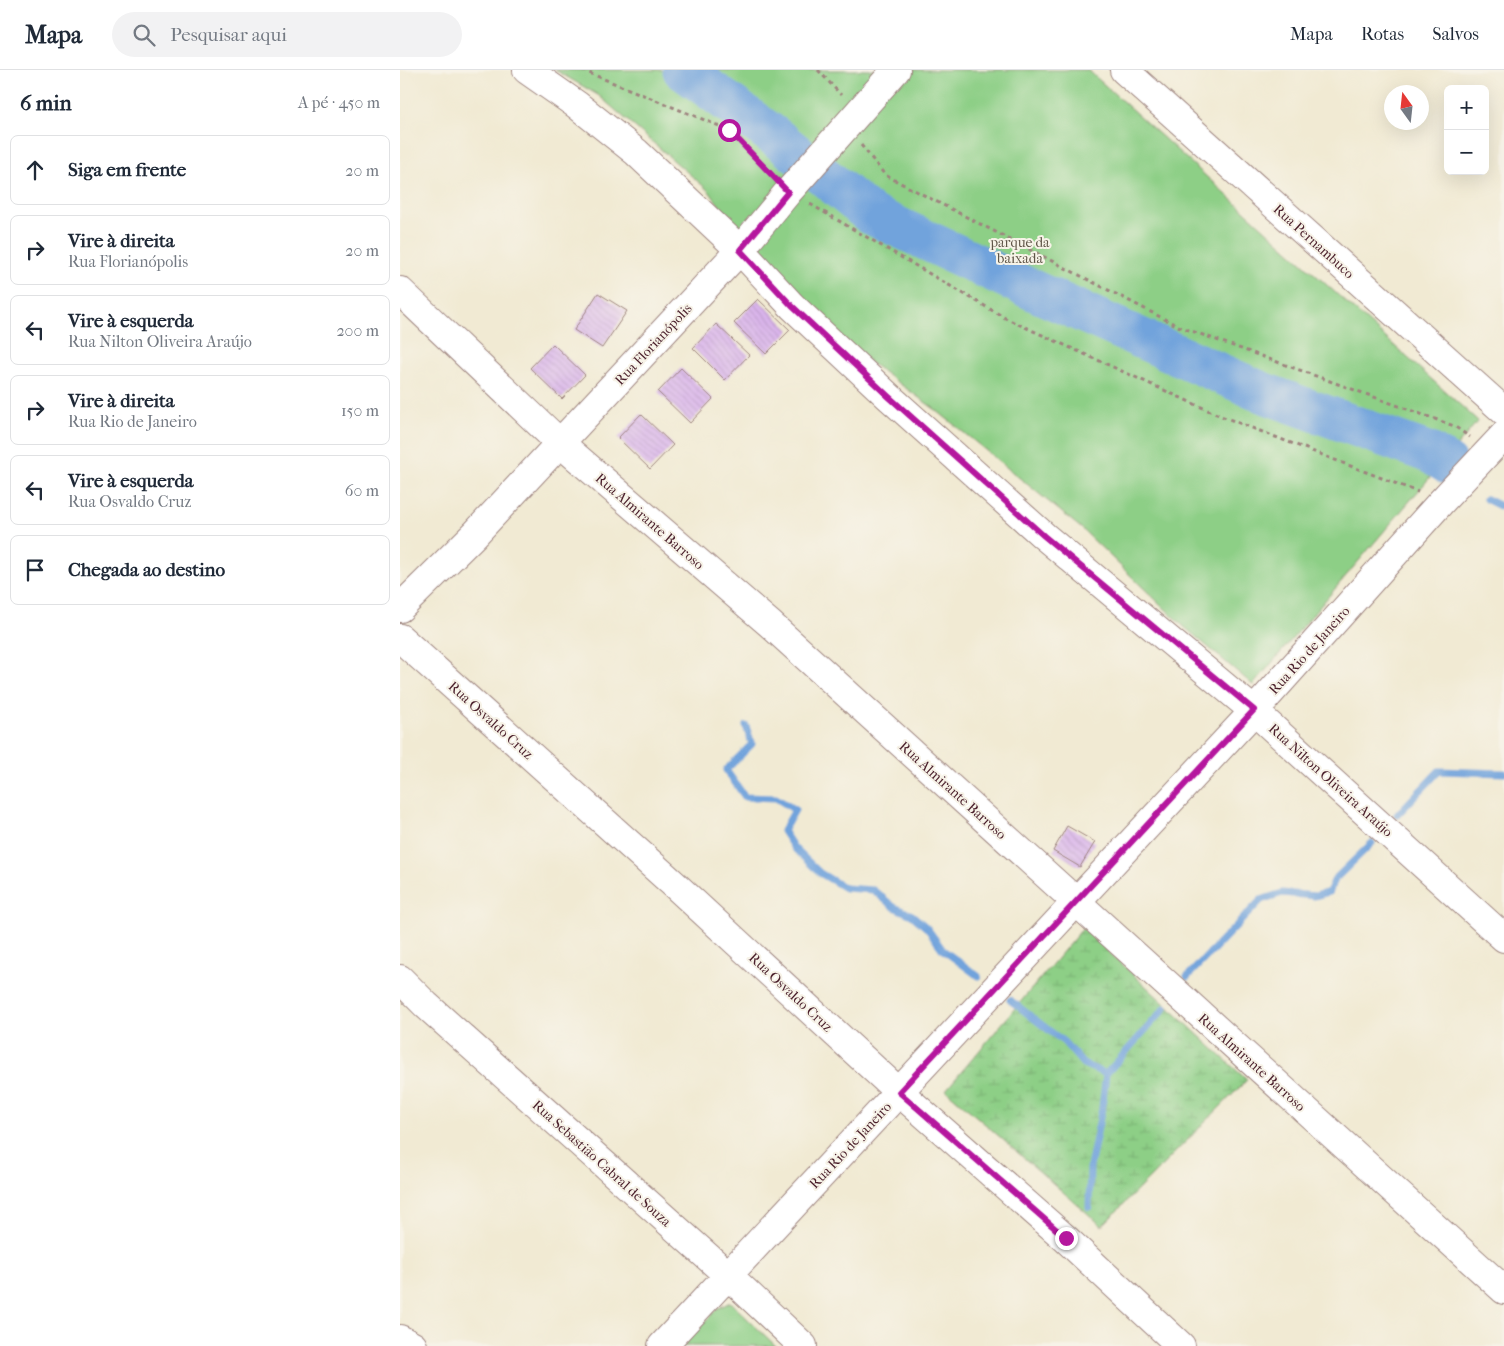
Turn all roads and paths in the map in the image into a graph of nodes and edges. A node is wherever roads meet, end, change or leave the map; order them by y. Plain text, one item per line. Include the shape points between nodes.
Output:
1 (527, 70) edge
2 (582, 70) edge
3 (818, 70) edge
4 (896, 70) edge
5 (1124, 70) edge
6 (844, 128) junction
7 (791, 188) junction
8 (740, 250) junction
9 (400, 291) edge
10 (1504, 411) edge
11 (1496, 443) edge
12 (560, 444) junction
13 (1442, 501) junction
14 (400, 608) edge
15 (400, 638) edge
16 (1254, 710) junction
17 (1076, 902) junction
18 (1504, 938) edge
19 (400, 979) edge
20 (899, 1092) junction
21 (729, 1276) junction
22 (1504, 1290) edge
23 (400, 1339) edge
24 (413, 1346) edge
25 (662, 1346) edge
26 (803, 1346) edge
27 (1181, 1346) edge

1 - 8 street, Rua Nilton Oliveira Araújo via 636,152
2 - 7 path via 729,130
3 - 6 path
4 - 6 street, Rua Florianópolis
5 - 10 street, Rua Pernambuco
6 - 7 street, Rua Florianópolis
6 - 11 path via 885,176 1178,326
7 - 8 street, Rua Florianópolis
7 - 13 path via 1007,319 1221,416
8 - 12 street, Rua Florianópolis
8 - 16 street, Rua Nilton Oliveira Araújo via 792,306 1044,536
9 - 12 street, Rua Almirante Barroso
11 - 13 street, Rua Rio de Janeiro
12 - 14 street, Rua Florianópolis
12 - 17 street, Rua Almirante Barroso via 770,624
13 - 16 street, Rua Rio de Janeiro
15 - 20 street, Rua Osvaldo Cruz
16 - 17 street, Rua Rio de Janeiro
16 - 18 street, Rua Nilton Oliveira Araújo
17 - 20 street, Rua Rio de Janeiro
17 - 22 street, Rua Almirante Barroso
19 - 21 street, Rua Sebastião Cabral de Souza
20 - 21 street, Rua Rio de Janeiro
20 - 27 street, Rua Osvaldo Cruz via 1066,1238
21 - 25 street, Rua Rio de Janeiro
21 - 26 street, Rua Sebastião Cabral de Souza
23 - 24 street

